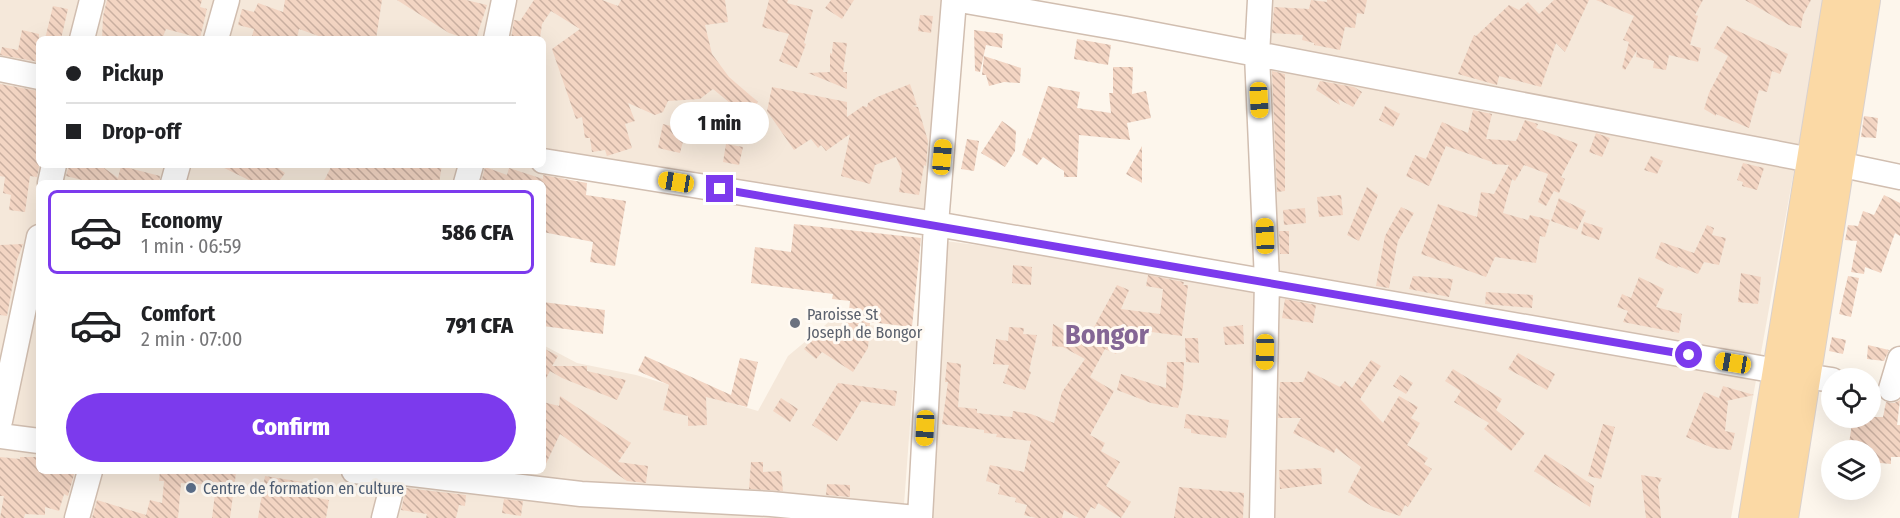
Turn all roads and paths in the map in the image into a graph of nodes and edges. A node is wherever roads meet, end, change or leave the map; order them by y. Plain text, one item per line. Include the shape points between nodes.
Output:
1 (92, 0) edge
2 (227, 0) edge
3 (504, 0) edge
4 (954, 0) edge
5 (960, 0) edge
6 (1260, 0) edge
7 (1839, 0) edge
8 (1864, 0) edge
9 (1846, 34) junction
10 (83, 36) edge
11 (217, 36) edge
12 (497, 36) edge
13 (1257, 55) junction
14 (0, 69) edge
15 (36, 76) edge
16 (546, 161) edge
17 (1825, 162) junction
18 (1900, 177) edge
19 (936, 224) junction
20 (36, 251) edge
21 (1267, 281) junction
22 (1900, 359) edge
23 (1805, 376) edge
24 (1887, 389) edge
25 (0, 421) edge
26 (0, 436) edge
27 (36, 441) edge
28 (89, 474) edge
29 (395, 474) edge
30 (413, 474) edge
31 (77, 518) edge
32 (384, 518) edge
33 (918, 518) edge
34 (1262, 518) edge
35 (1755, 518) edge
36 (1782, 518) edge

1 - 10 street
2 - 11 street
3 - 12 street
4 - 19 street
5 - 13 street
6 - 13 street
7 - 9 main road
8 - 9 main road
9 - 17 main road
13 - 17 street
13 - 21 street
14 - 15 street
16 - 19 street
17 - 18 street
17 - 23 main road
19 - 21 street
19 - 33 street
20 - 25 street
21 - 23 street
21 - 34 street
22 - 24 street
23 - 35 main road
23 - 36 main road
26 - 27 street
28 - 31 street
29 - 32 street
30 - 33 street via 581,494 771,504

